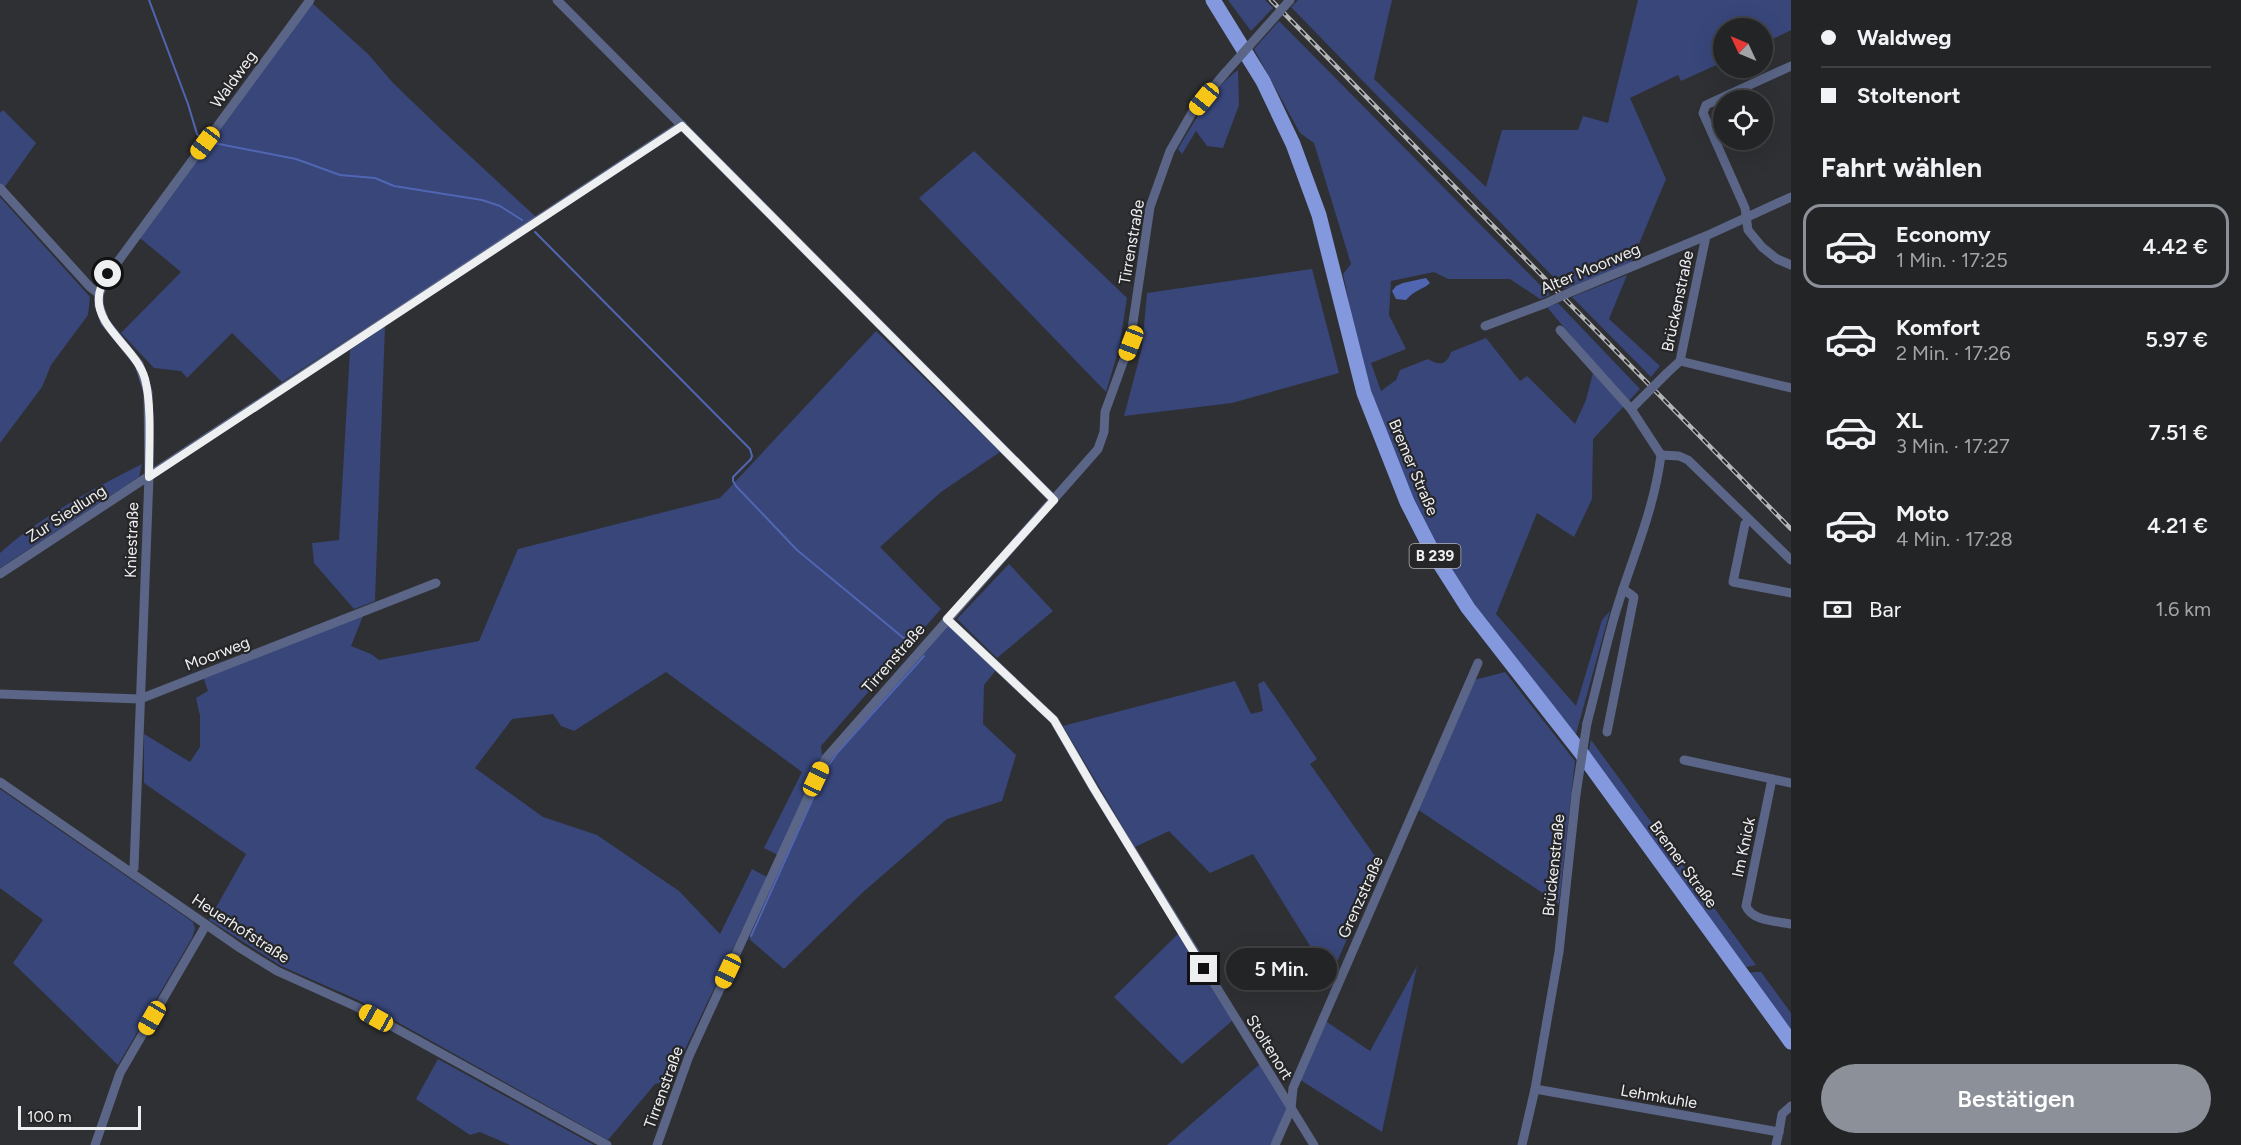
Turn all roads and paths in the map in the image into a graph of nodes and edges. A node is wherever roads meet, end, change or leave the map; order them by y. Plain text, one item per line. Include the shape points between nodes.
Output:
1 (310, 0) edge
2 (557, 0) edge
3 (1213, 0) edge
4 (1290, 0) edge
5 (1791, 66) edge
6 (682, 126) junction
7 (0, 188) edge
8 (1791, 196) edge
9 (1747, 218) junction
10 (1706, 236) junction
11 (1791, 265) edge
12 (99, 294) junction
13 (1485, 326) dead end
14 (1560, 330) dead end
15 (1680, 361) junction
16 (1791, 388) edge
17 (1634, 406) junction
18 (1661, 455) junction
19 (149, 477) junction
20 (1054, 500) junction
21 (1749, 520) junction
22 (1791, 560) edge
23 (0, 574) edge
24 (436, 583) dead end
25 (1623, 589) junction
26 (1791, 593) edge
27 (947, 619) junction
28 (1478, 663) dead end
29 (0, 694) edge
30 (140, 699) junction
31 (1606, 732) dead end
32 (1684, 760) dead end
33 (1772, 779) junction
34 (0, 782) edge
35 (1791, 783) edge
36 (131, 872) junction
37 (1791, 924) edge
38 (206, 925) junction
39 (1791, 1042) edge
40 (1535, 1089) junction
41 (1791, 1106) edge
42 (1291, 1109) junction
43 (1779, 1132) junction
44 (95, 1145) edge
45 (607, 1145) edge
46 (657, 1145) edge
47 (1275, 1145) edge
48 (1314, 1145) edge
49 (1522, 1145) edge
50 (1776, 1145) edge

1 - 12 street, Waldweg via 108,274
2 - 6 street
3 - 39 main road, Bremer Straße / B 239 via 1263,81 1293,144 1319,215 1364,393 1407,502 1433,553 1468,608 1582,754
4 - 20 street, Tirrenstraße, bridge via 1193,111 1170,151 1150,207 1131,343 1105,412 1101,442
5 - 9 street via 1706,105 1703,113
6 - 19 street, Zur Siedlung
6 - 20 street
7 - 12 street
8 - 9 street, Brückenstraße
9 - 10 street, Brückenstraße
9 - 11 street via 1748,230 1762,247
10 - 13 street, Alter Moorweg, bridge
10 - 15 street, Brückenstraße
12 - 19 street, Kniestraße via 105,322 132,353 145,378
14 - 17 street
15 - 16 street
15 - 17 street, Brückenstraße, bridge
17 - 18 street
18 - 21 street via 1688,460
18 - 25 street, Brückenstraße via 1648,520
19 - 23 street, Zur Siedlung
19 - 30 street, Kniestraße
20 - 27 street, Tirrenstraße
21 - 22 street
21 - 26 street via 1733,582
24 - 30 street, Moorweg
25 - 31 street via 1634,597
25 - 40 street, Brückenstraße, bridge via 1587,723 1575,794 1559,952
27 - 42 street, Stoltenort via 1054,720
27 - 46 street, Tirrenstraße via 826,758 689,1056
28 - 42 street, Grenzstraße via 1297,1078
29 - 30 street, Moorweg
30 - 36 street, Kniestraße
32 - 33 street
33 - 35 street
33 - 37 street, Im Knick via 1746,906 1754,916
34 - 36 street, Heuerhofstraße
36 - 38 street, Heuerhofstraße
38 - 44 street via 120,1073
38 - 45 street, Heuerhofstraße via 277,971 357,1007
40 - 43 street, Lehmkuhle
40 - 49 street, Brückenstraße
41 - 43 street via 1782,1114
42 - 47 street, Grenzstraße
42 - 48 street, Stoltenort
43 - 50 street

